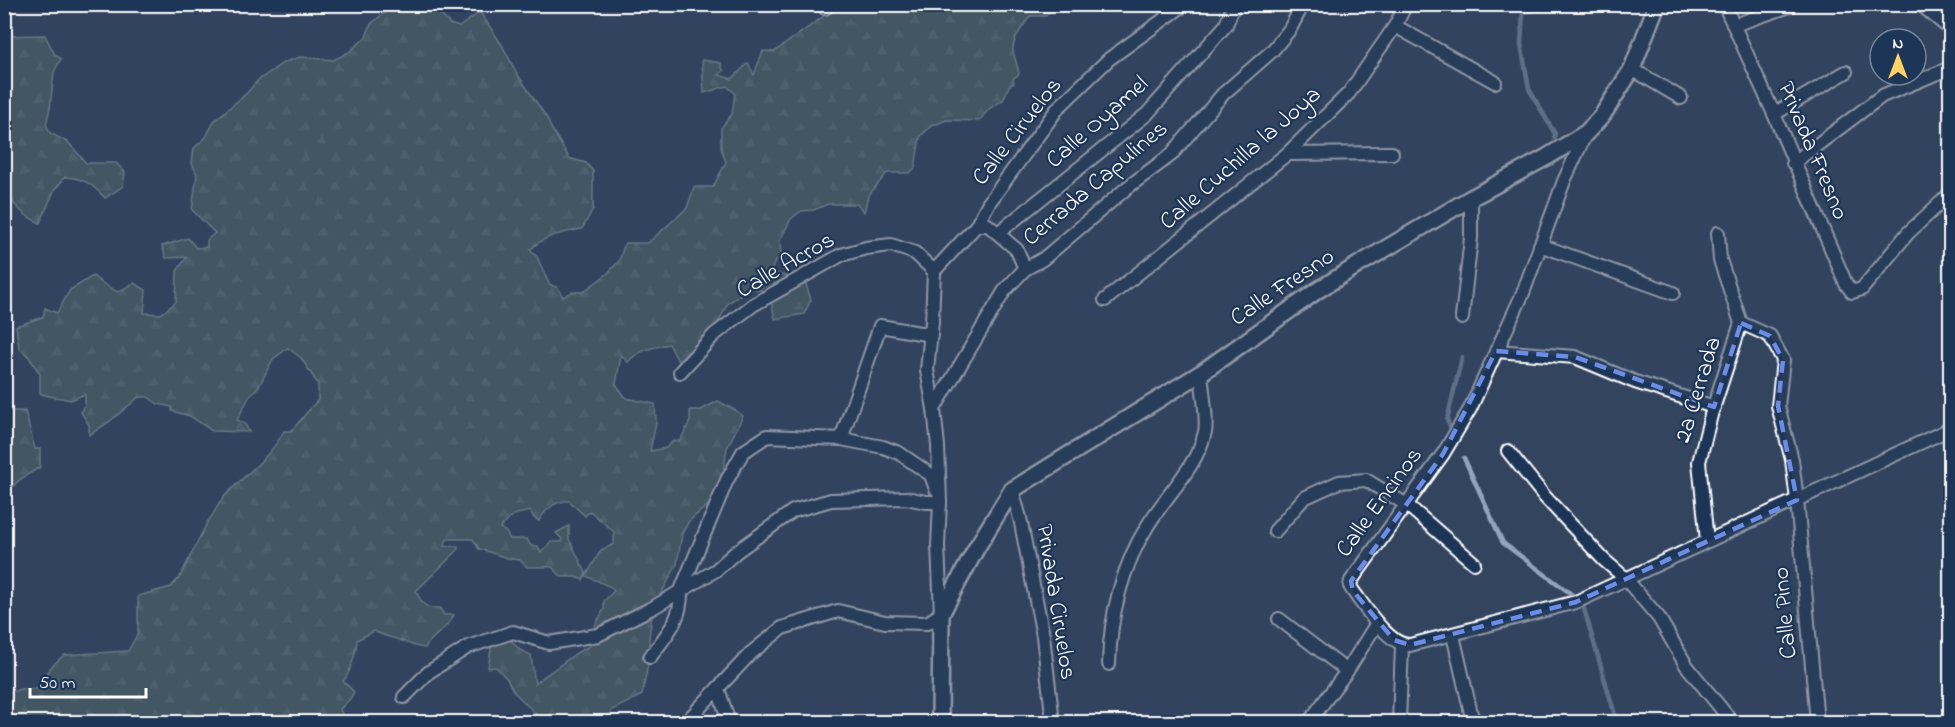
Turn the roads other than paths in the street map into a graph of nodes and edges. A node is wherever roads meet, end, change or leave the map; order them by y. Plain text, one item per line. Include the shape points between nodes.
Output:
1 (1185, 4) edge
2 (1234, 4) edge
3 (1303, 4) edge
4 (1406, 4) edge
5 (1657, 4) edge
6 (1724, 4) edge
7 (1920, 4) edge
8 (1790, 6) dead end
9 (1395, 26) junction
10 (1734, 26) junction
11 (1950, 29) edge
12 (1950, 68) edge
13 (1632, 69) junction
14 (1846, 72) dead end
15 (1495, 82) dead end
16 (1681, 98) dead end
17 (1774, 114) junction
18 (1586, 133) junction
19 (1392, 153) dead end
20 (1287, 154) junction
21 (1793, 163) junction
22 (1950, 194) edge
23 (1471, 198) junction
24 (977, 225) junction
25 (998, 233) junction
26 (1718, 233) dead end
27 (1540, 245) junction
28 (1025, 269) junction
29 (934, 272) junction
30 (1672, 293) dead end
31 (1105, 300) dead end
32 (1462, 318) dead end
33 (1741, 322) junction
34 (931, 335) junction
35 (1496, 351) junction
36 (680, 372) dead end
37 (1201, 373) junction
38 (1714, 407) junction
39 (934, 409) junction
40 (1949, 433) edge
41 (841, 438) junction
42 (1508, 451) dead end
43 (1012, 490) junction
44 (1797, 500) junction
45 (940, 502) junction
46 (1407, 505) junction
47 (1275, 531) dead end
48 (1707, 541) junction
49 (1474, 563) dead end
50 (1625, 578) junction
51 (681, 590) junction
52 (941, 614) junction
53 (1279, 619) dead end
54 (1377, 623) junction
55 (1453, 635) junction
56 (1402, 646) junction
57 (650, 657) dead end
58 (1109, 664) dead end
59 (1347, 671) junction
60 (718, 689) junction
61 (404, 697) dead end
62 (686, 723) edge
63 (729, 723) edge
64 (940, 723) edge
65 (1053, 723) edge
66 (1309, 723) edge
67 (1399, 723) edge
68 (1473, 723) edge
69 (1732, 723) edge
70 (1817, 723) edge

1 - 24 street, Calle Ciruelos via 1109,58 1058,108
2 - 25 street, Calle Oyamel via 1226,25 1147,114
3 - 28 street, Cerrada Capulines via 1272,51 1223,94 1171,155 1043,259
4 - 9 street, Calle Cuchilla la Joya
5 - 13 street, Calle Encinos
6 - 10 street, Privada Fresno
7 - 11 street
8 - 10 street
9 - 15 street
9 - 20 street, Calle Cuchilla la Joya via 1349,93
10 - 17 street, Privada Fresno
12 - 21 street via 1882,96
13 - 16 street
13 - 18 street, Calle Encinos via 1602,116
14 - 17 street
17 - 21 street, Privada Fresno
18 - 23 street, Calle Fresno
18 - 27 street, Calle Encinos
19 - 20 street
20 - 31 street, Calle Cuchilla la Joya
21 - 22 street, Privada Fresno via 1852,292 1862,289 1908,233
23 - 32 street
23 - 37 street, Calle Fresno via 1318,290
24 - 25 street via 988,225
24 - 29 street
25 - 28 street via 1017,250
26 - 33 street via 1720,260
27 - 30 street
27 - 35 street, Calle Encinos
28 - 39 street, Cerrada Capulines via 1005,291
29 - 34 street
29 - 36 street, Calle Acros via 915,253 891,245 841,255 753,305 714,335
33 - 38 street, 2a Cerrada
33 - 44 street, Calle Pino via 1770,336 1783,360 1778,406 1792,460
34 - 39 street via 927,370
34 - 41 street via 880,326
35 - 38 street via 1575,357 1635,382
35 - 46 street, Calle Encinos via 1470,409
37 - 43 street, Calle Fresno
37 - 58 street via 1206,430 1197,455 1147,525 1135,550 1116,602
38 - 48 street, 2a Cerrada via 1699,462
39 - 45 street
40 - 44 street
41 - 45 street via 899,453 931,476
41 - 51 street via 767,436 743,452
42 - 50 street via 1545,497
43 - 52 street
43 - 65 street, Privada Ciruelos via 1043,636
44 - 48 street
44 - 70 street, Calle Pino
45 - 51 street via 906,498 831,500 793,511 716,570
45 - 52 street
46 - 47 street via 1366,480 1339,482 1304,498
46 - 49 street
46 - 54 street, Calle Encinos via 1350,585
48 - 50 street
50 - 55 street via 1581,600
50 - 69 street via 1659,618 1686,664
51 - 57 street via 677,621
51 - 61 street via 598,635 549,643 513,632 468,647 429,672
52 - 60 street via 927,623 885,622 838,611 782,628 751,653
52 - 64 street
53 - 59 street
54 - 56 street, Calle Encinos
54 - 59 street
55 - 56 street
55 - 68 street
56 - 67 street
59 - 66 street
60 - 62 street
60 - 63 street

